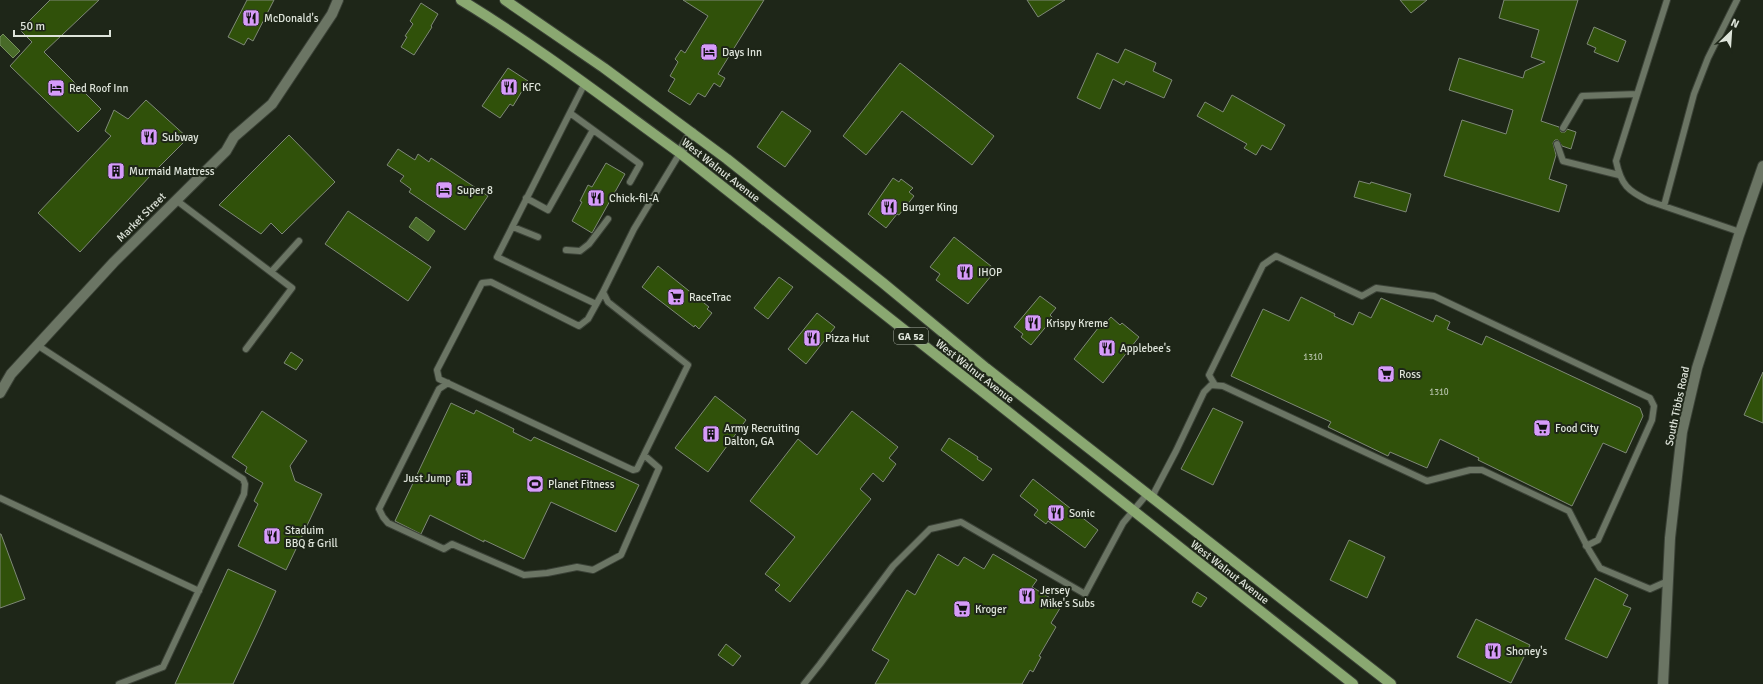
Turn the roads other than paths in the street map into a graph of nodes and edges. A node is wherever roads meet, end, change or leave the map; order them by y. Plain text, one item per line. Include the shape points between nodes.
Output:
1 (338, 0) edge
2 (461, 0) edge
3 (1667, 0) edge
4 (1738, 0) edge
5 (510, 1) edge
6 (585, 83) junction
7 (1637, 94) junction
8 (570, 113) junction
9 (1563, 128) dead end
10 (594, 130) junction
11 (692, 133) junction
12 (1557, 144) dead end
13 (680, 154) junction
14 (1763, 166) edge
15 (1619, 175) junction
16 (630, 182) dead end
17 (526, 198) junction
18 (176, 200) junction
19 (1664, 206) junction
20 (608, 219) dead end
21 (513, 227) junction
22 (1740, 232) junction
23 (538, 238) dead end
24 (299, 241) dead end
25 (566, 250) dead end
26 (271, 272) junction
27 (603, 292) junction
28 (596, 304) junction
29 (37, 345) junction
30 (246, 349) dead end
31 (448, 383) junction
32 (1215, 385) junction
33 (2, 386) edge
34 (644, 455) junction
35 (1151, 495) junction
36 (0, 498) edge
37 (1133, 511) junction
38 (1586, 546) junction
39 (1668, 581) junction
40 (199, 591) junction
41 (119, 684) edge
42 (804, 684) edge
43 (1353, 684) edge
44 (1391, 684) edge
45 (1663, 684) edge

1 - 18 street, Market Street via 332,14 272,104 234,137 226,151
2 - 6 main road, West Walnut Avenue / GA 52
3 - 7 lane
4 - 19 lane via 1708,58 1694,94
5 - 11 main road, West Walnut Avenue / GA 52
6 - 8 lane
6 - 13 main road, West Walnut Avenue / GA 52
7 - 9 lane via 1582,96
7 - 15 lane via 1616,161
8 - 10 lane
8 - 17 lane
10 - 16 lane via 640,164
10 - 17 lane via 548,210
11 - 13 street
11 - 35 main road, West Walnut Avenue / GA 52 via 883,283 986,368
12 - 15 lane via 1563,161
13 - 27 lane via 634,229
13 - 37 main road, West Walnut Avenue / GA 52
14 - 22 street, South Tibbs Road
15 - 19 lane via 1624,185 1635,194
17 - 21 lane
18 - 26 lane
18 - 29 street, Market Street
19 - 22 lane
20 - 25 lane via 585,248 580,251
21 - 23 lane
21 - 28 lane via 497,257
22 - 39 street, South Tibbs Road via 1697,368 1682,432 1670,538
24 - 26 lane
26 - 30 lane via 292,288
27 - 28 lane
27 - 34 lane via 608,302 688,365
28 - 31 lane via 588,319 579,326 491,282 482,283 437,370 439,378
29 - 33 street, Market Street
29 - 40 lane via 243,478 244,494
31 - 34 lane via 633,470 637,469
31 - 34 lane via 439,389 379,508 382,517 388,523 444,549 452,544 524,575 577,567 593,570 621,555 658,468
32 - 35 lane via 1211,385 1204,392 1176,451
32 - 38 lane via 1223,386 1427,481 1470,470 1482,470 1569,511
32 - 38 lane via 1209,375 1263,265 1276,256 1362,296 1376,288 1434,296 1650,398 1654,406 1652,420 1598,540
35 - 37 lane
35 - 44 main road, West Walnut Avenue / GA 52
36 - 40 lane
37 - 42 lane via 1123,523 1085,594 961,522 930,529 894,566
37 - 43 main road, West Walnut Avenue / GA 52
38 - 39 lane via 1600,568 1650,589
39 - 45 street, South Tibbs Road
40 - 41 lane via 163,667

